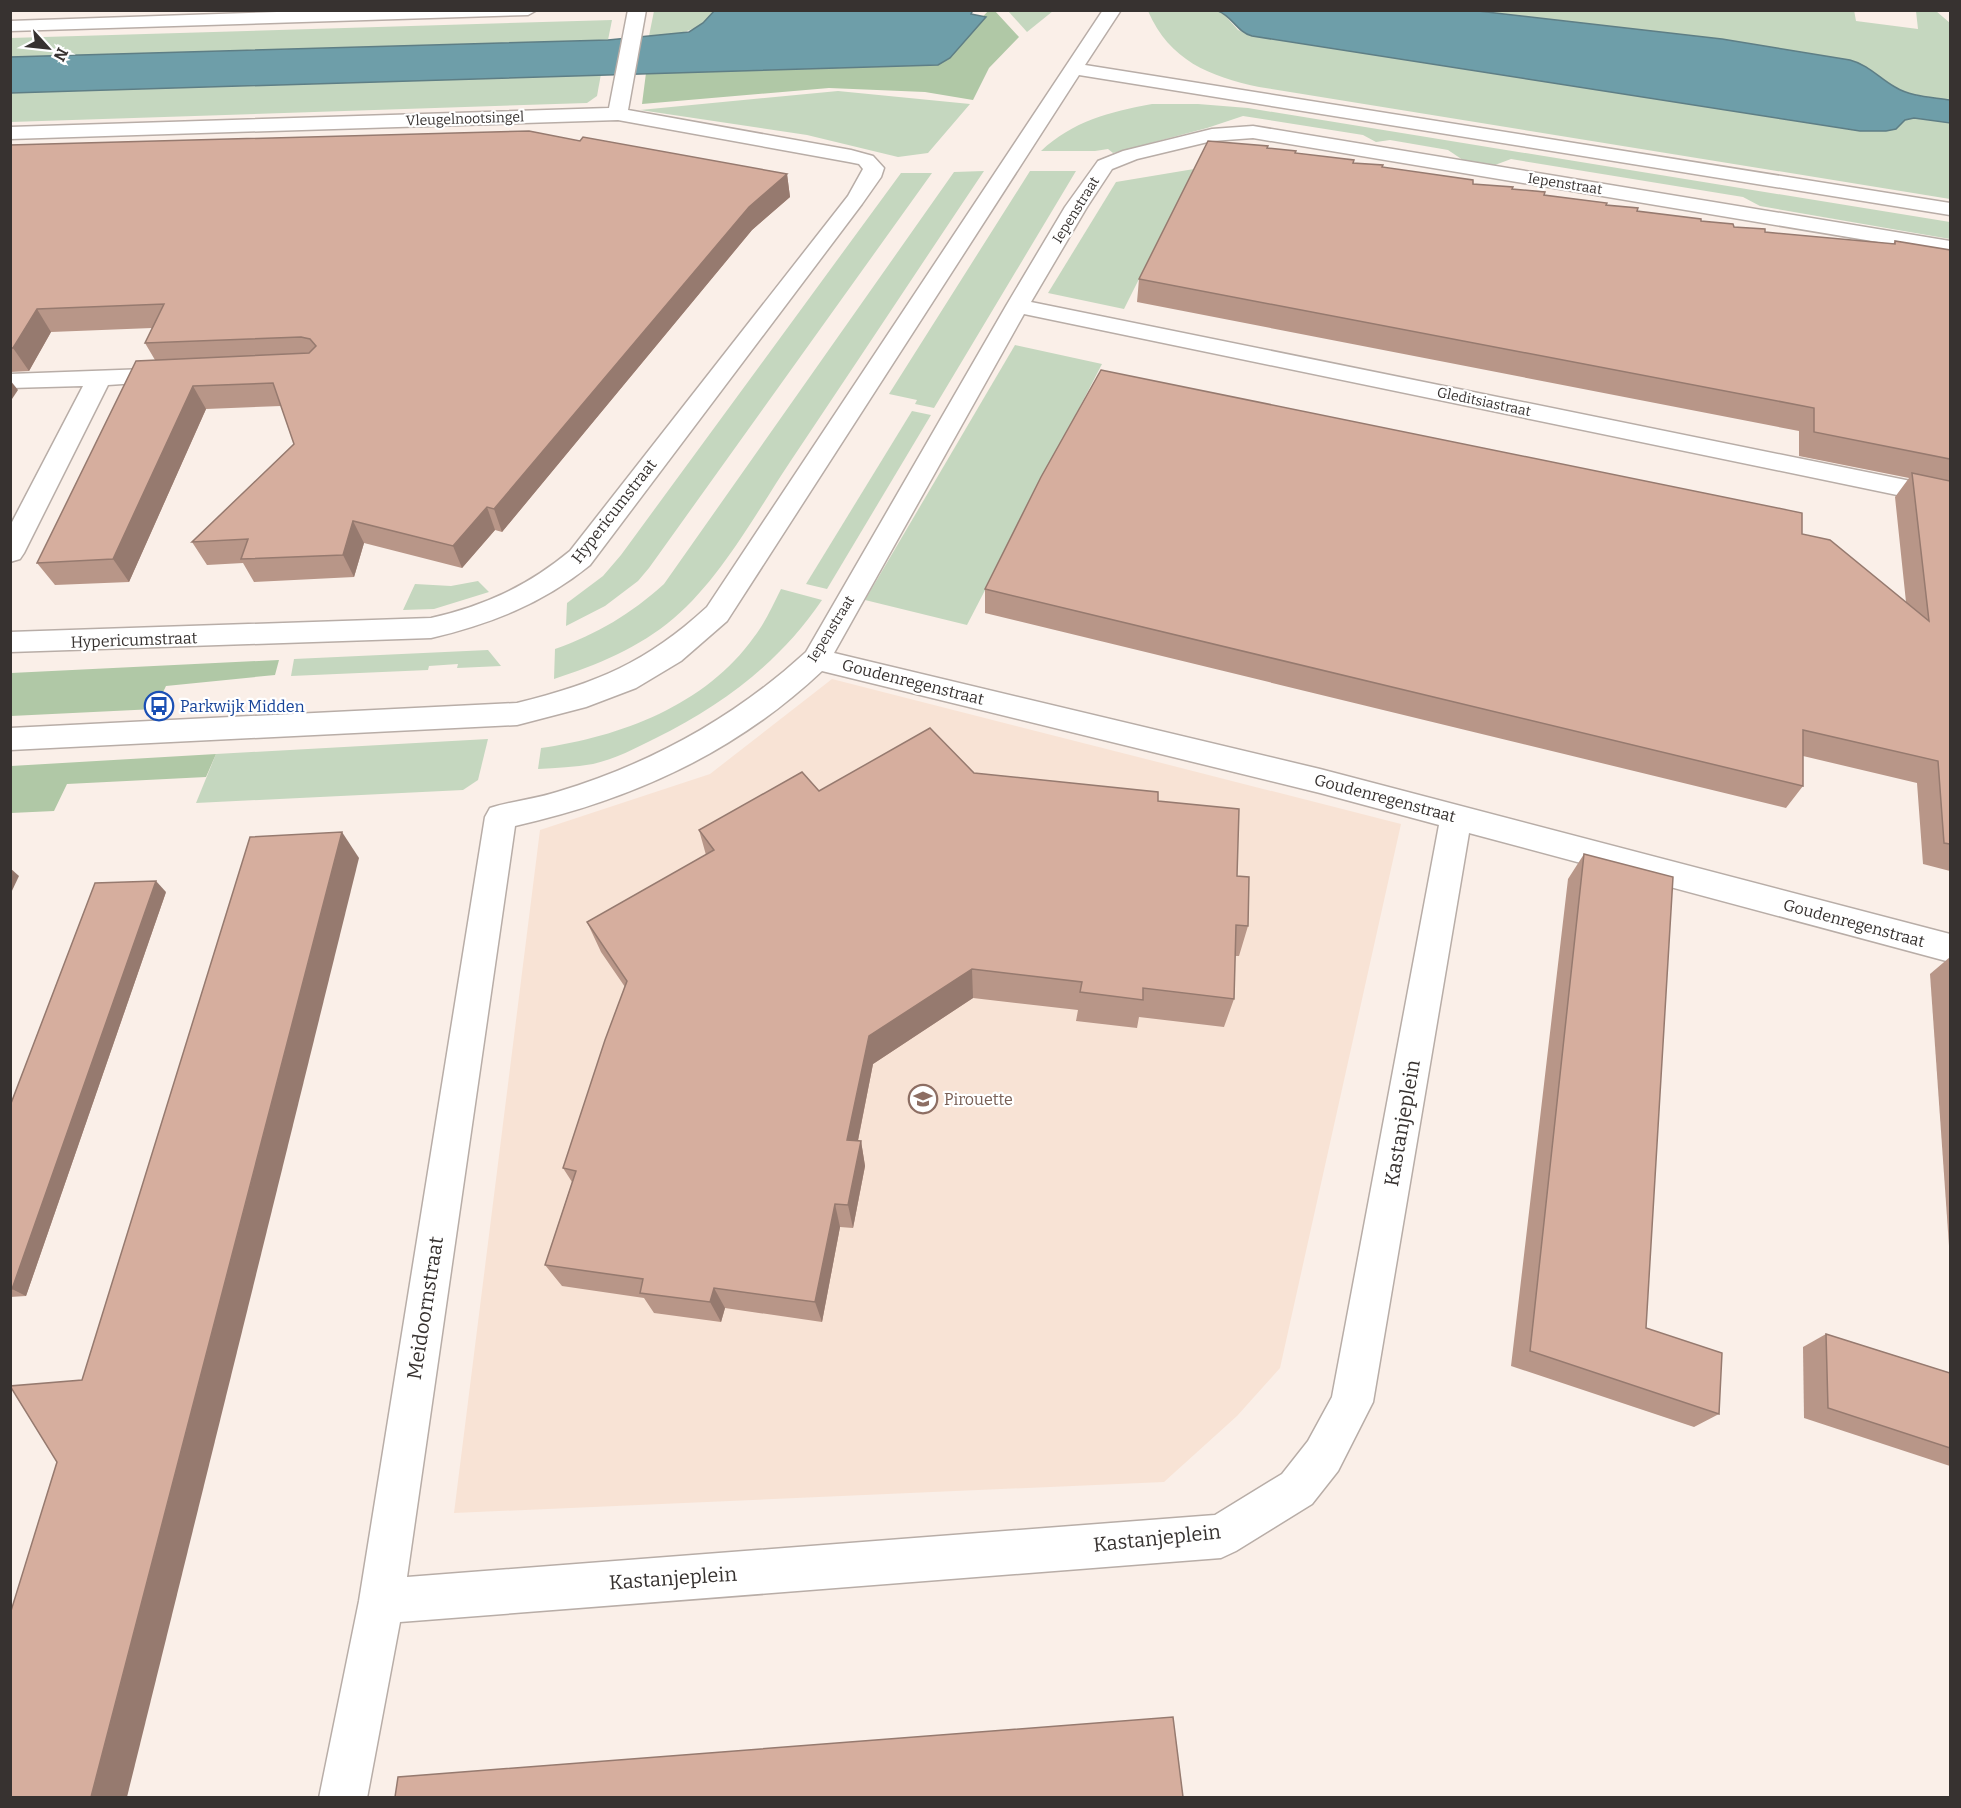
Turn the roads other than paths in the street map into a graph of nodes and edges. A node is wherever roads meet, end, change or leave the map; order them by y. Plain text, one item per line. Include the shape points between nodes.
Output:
1 (528, 10) edge
2 (1112, 10) edge
3 (636, 18) edge
4 (10, 26) edge
5 (1075, 69) junction
6 (618, 114) junction
7 (10, 132) edge
8 (855, 200) joint
9 (1950, 210) edge
10 (1950, 248) edge
11 (1017, 306) junction
12 (194, 374) edge
13 (99, 378) junction
14 (10, 381) edge
15 (1950, 498) edge
16 (10, 553) edge
17 (10, 642) edge
18 (816, 659) junction
19 (10, 739) edge
20 (501, 817) joint
21 (1456, 817) junction
22 (1950, 948) edge
23 (381, 1601) junction
24 (343, 1797) edge

1 - 4 street
2 - 5 street
3 - 6 street
5 - 9 street
5 - 19 street via 717,614 690,640 652,667 588,696 517,714
6 - 7 street, Vleugelnootsingel
6 - 8 street, Vleugelnootsingel via 866,160 874,168
8 - 17 street, Hypericumstraat via 580,558 533,594 488,613 431,628
10 - 11 street, Iepenstraat via 1253,132 1212,135 1130,154 1105,165
11 - 15 street, Gleditsiastraat
11 - 18 street, Iepenstraat
12 - 13 street
13 - 14 street
13 - 16 street
18 - 20 street, Iepenstraat via 755,711 672,760 558,804
18 - 21 street, Goudenregenstraat
20 - 23 street, Meidoornstraat
21 - 22 street, Goudenregenstraat
21 - 23 street, Kastanjeplein via 1352,1402 1323,1456 1297,1489 1221,1536
23 - 24 street, Meidoornstraat

